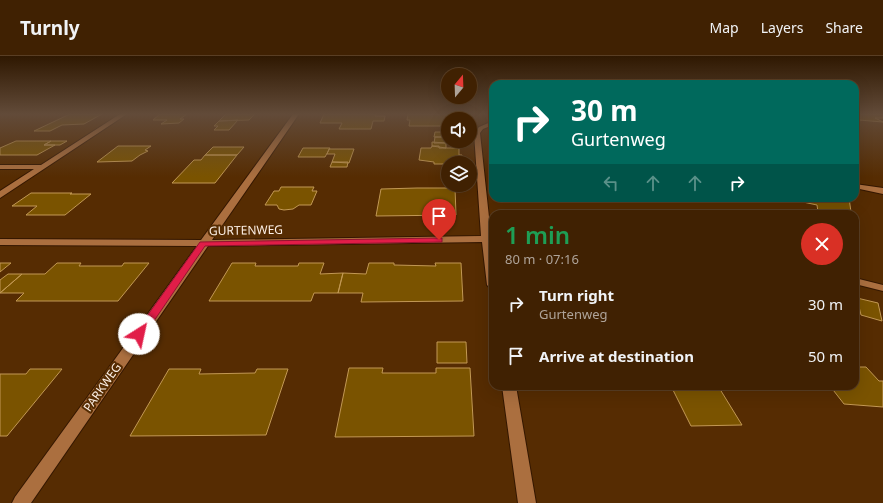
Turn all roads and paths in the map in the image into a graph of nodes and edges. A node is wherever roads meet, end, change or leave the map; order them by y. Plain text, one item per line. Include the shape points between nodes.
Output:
1 (91, 135) edge
2 (281, 135) edge
3 (477, 135) edge
4 (0, 167) edge
5 (41, 167) junction
6 (859, 187) edge
7 (883, 191) edge
8 (0, 195) edge
9 (489, 239) edge
10 (0, 242) edge
11 (203, 244) junction
12 (859, 282) edge
13 (883, 288) edge
14 (510, 390) edge
15 (21, 503) edge
16 (527, 503) edge

1 - 5 street
2 - 11 street, PARKWEG
3 - 9 street
4 - 5 street
5 - 8 street
6 - 7 street
9 - 11 street, GURTENWEG
10 - 11 street, GURTENWEG
11 - 15 street, PARKWEG
12 - 13 street
14 - 16 street

